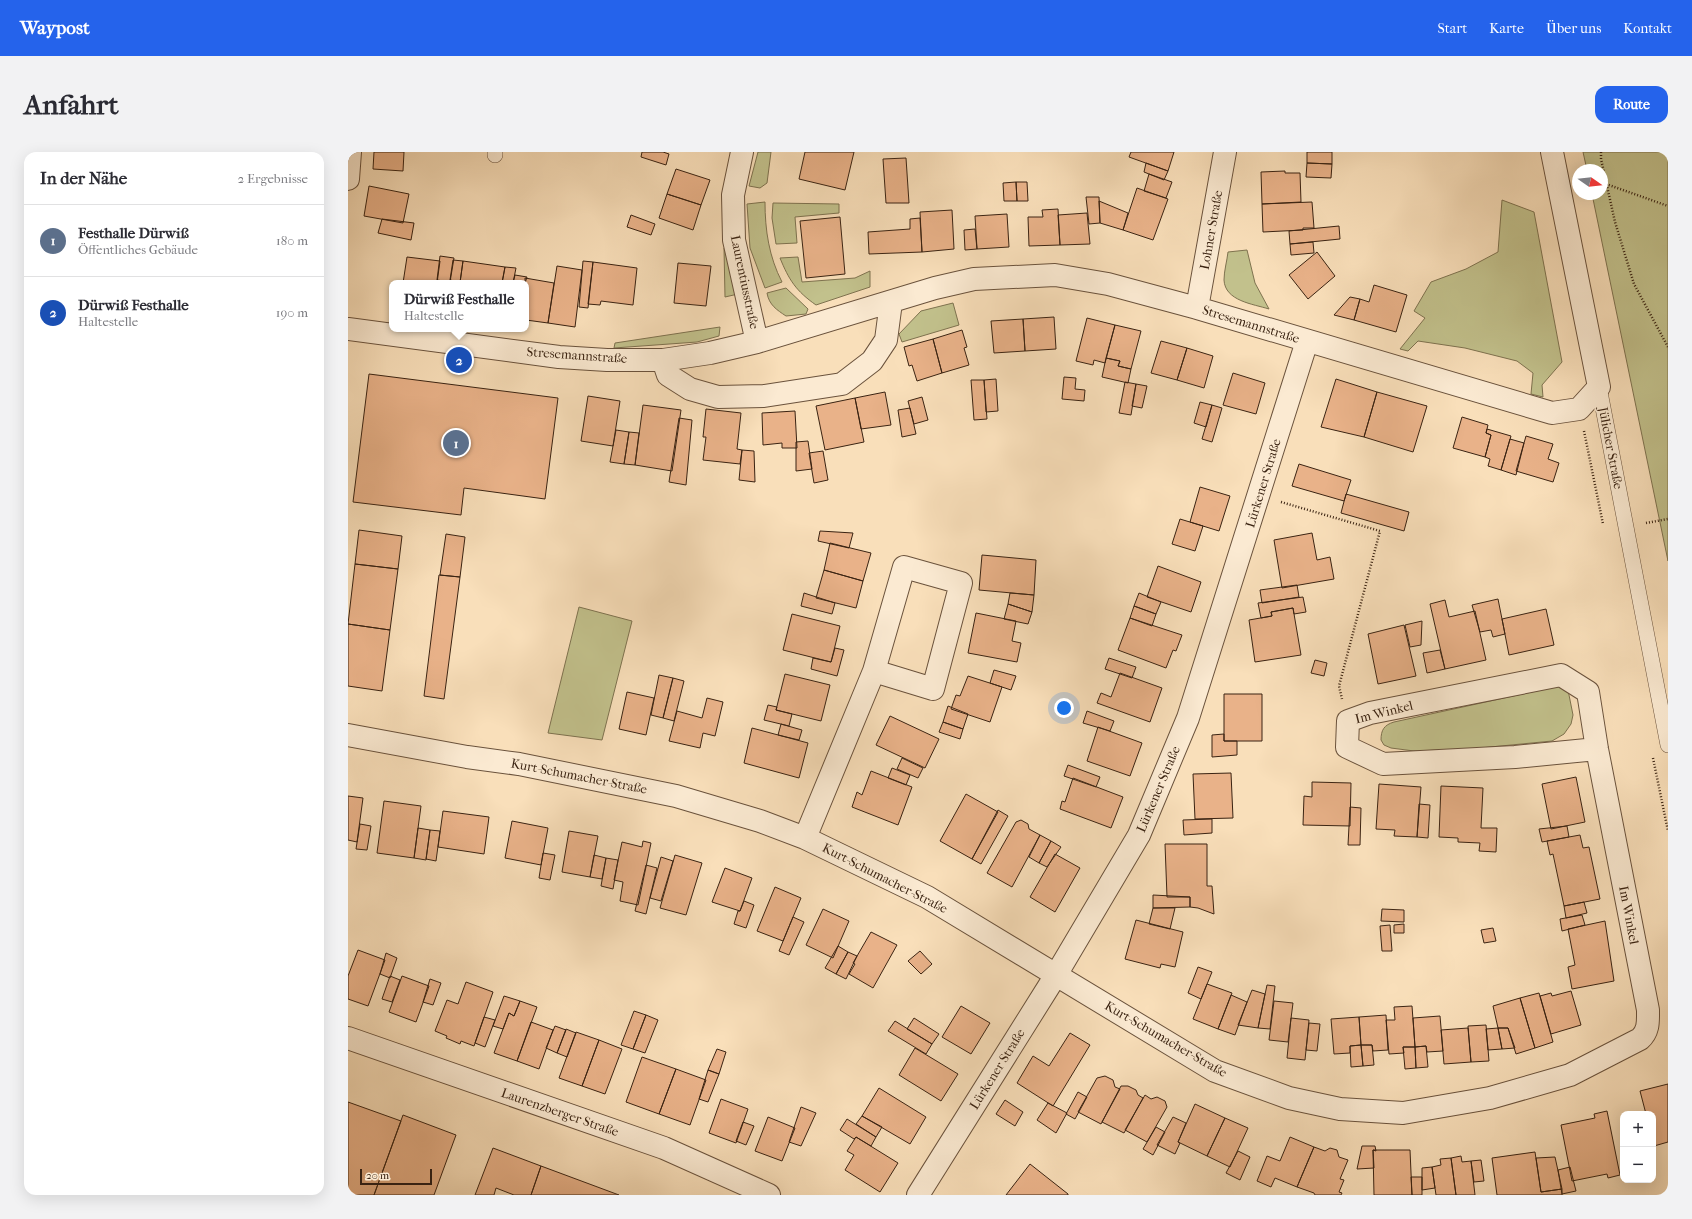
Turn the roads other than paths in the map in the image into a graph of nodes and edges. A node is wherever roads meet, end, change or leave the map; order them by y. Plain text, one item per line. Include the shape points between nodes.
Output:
1 (350, 152) edge
2 (742, 152) edge
3 (1225, 152) edge
4 (1552, 152) edge
5 (348, 180) edge
6 (891, 302) junction
7 (1197, 308) junction
8 (348, 328) edge
9 (1307, 341) junction
10 (757, 342) junction
11 (663, 360) junction
12 (1599, 387) junction
13 (874, 671) junction
14 (348, 735) edge
15 (1668, 744) edge
16 (1598, 748) junction
17 (805, 838) junction
18 (1056, 975) junction
19 (1645, 1035) joint
20 (348, 1038) edge
21 (769, 1195) edge
22 (918, 1195) edge

1 - 5 street
2 - 10 street, Laurentiusstraße via 733,195 734,240
3 - 7 street, Lohner Straße
4 - 12 street, Jülicher Straße
6 - 7 street, Stresemannstraße via 974,279 1055,275 1108,284
6 - 10 street, Stresemannstraße
6 - 11 street via 886,340 872,361 842,384 764,396 718,397 690,389 668,375
7 - 9 street, Stresemannstraße
8 - 11 street, Stresemannstraße via 559,357
9 - 12 street, Stresemannstraße via 1552,413 1579,409
9 - 18 street, Lürkener Straße via 1188,718 1139,835
10 - 11 street, Stresemannstraße
12 - 15 lane, Jülicher Straße
13 - 13 street via 933,690 961,583 904,567
13 - 17 street
14 - 17 street, Kurt-Schumacher-Straße via 519,764 676,796 760,821
16 - 16 street, Im Winkel via 1588,692 1561,675 1370,713 1348,720 1347,747 1383,764 1515,757
16 - 19 street, Im Winkel via 1648,1010
17 - 18 street, Kurt-Schumacher-Straße via 927,897
18 - 19 street, Kurt-Schumacher-Straße via 1216,1071 1290,1098 1340,1109 1403,1113 1490,1098 1570,1075
18 - 22 street, Lürkener Straße
20 - 21 street, Laurenzberger Straße via 664,1148

